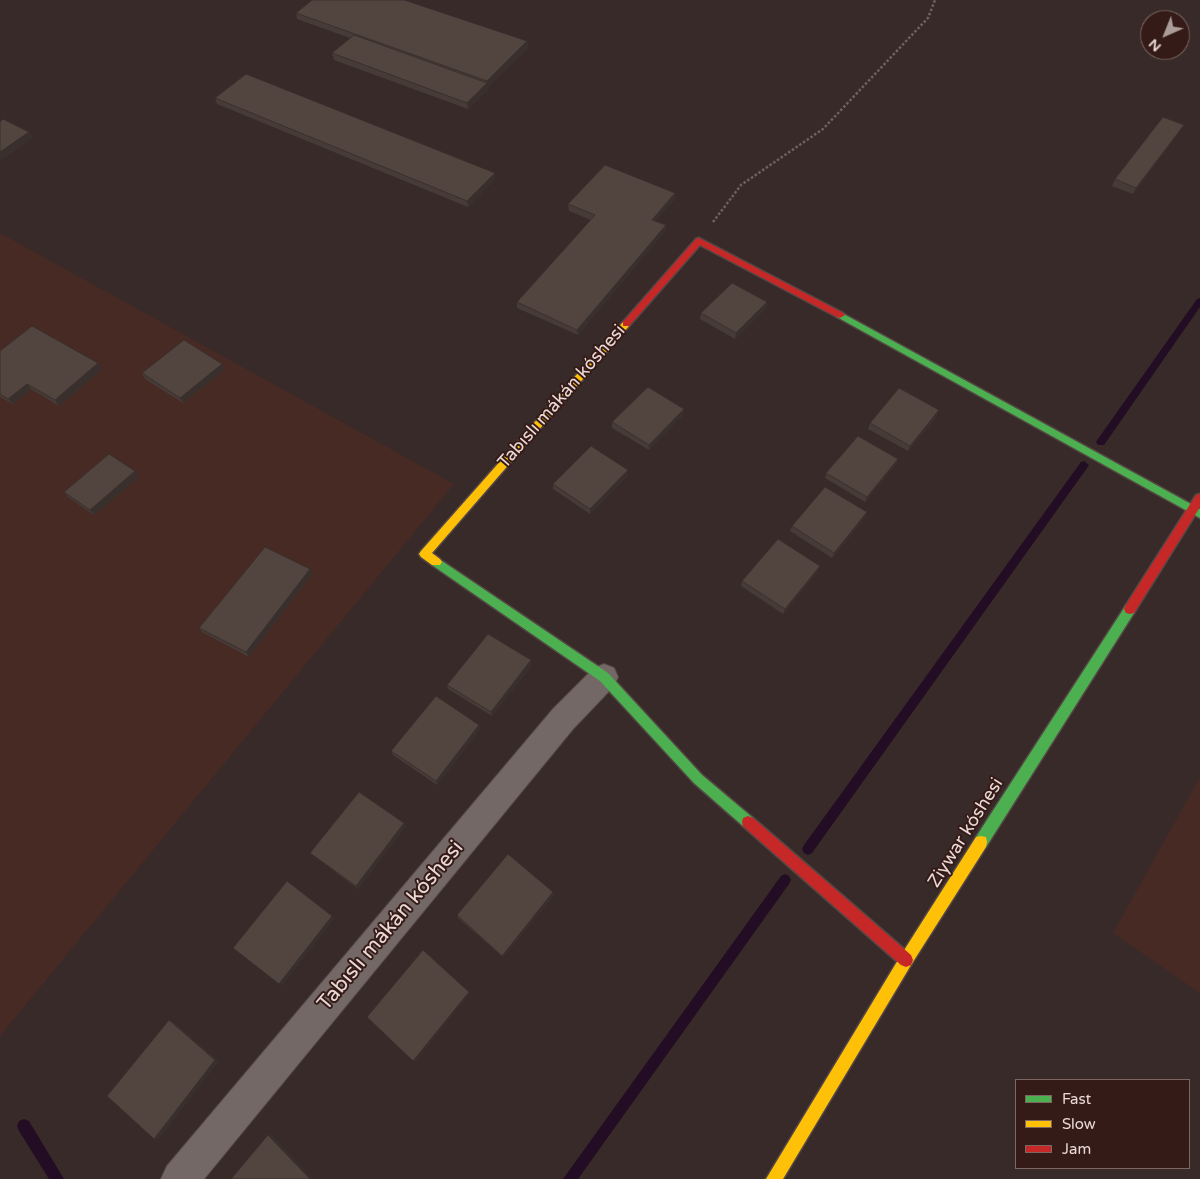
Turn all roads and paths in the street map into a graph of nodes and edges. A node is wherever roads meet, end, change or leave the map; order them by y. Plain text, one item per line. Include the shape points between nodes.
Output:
1 (935, 0) edge
2 (699, 241) junction
3 (1200, 498) edge
4 (1196, 512) edge
5 (604, 676) junction
6 (906, 960) junction
7 (180, 1179) edge
8 (774, 1179) edge

1 - 2 path via 928,18 823,129 741,184
2 - 4 street via 782,283
2 - 5 street, Tabıslı mákán kóshesi via 425,554
3 - 4 street, Ziywar kóshesi
4 - 6 street, Ziywar kóshesi
5 - 6 street via 698,779
5 - 7 street, Tabıslı mákán kóshesi via 563,719
6 - 8 street, Ziywar kóshesi

